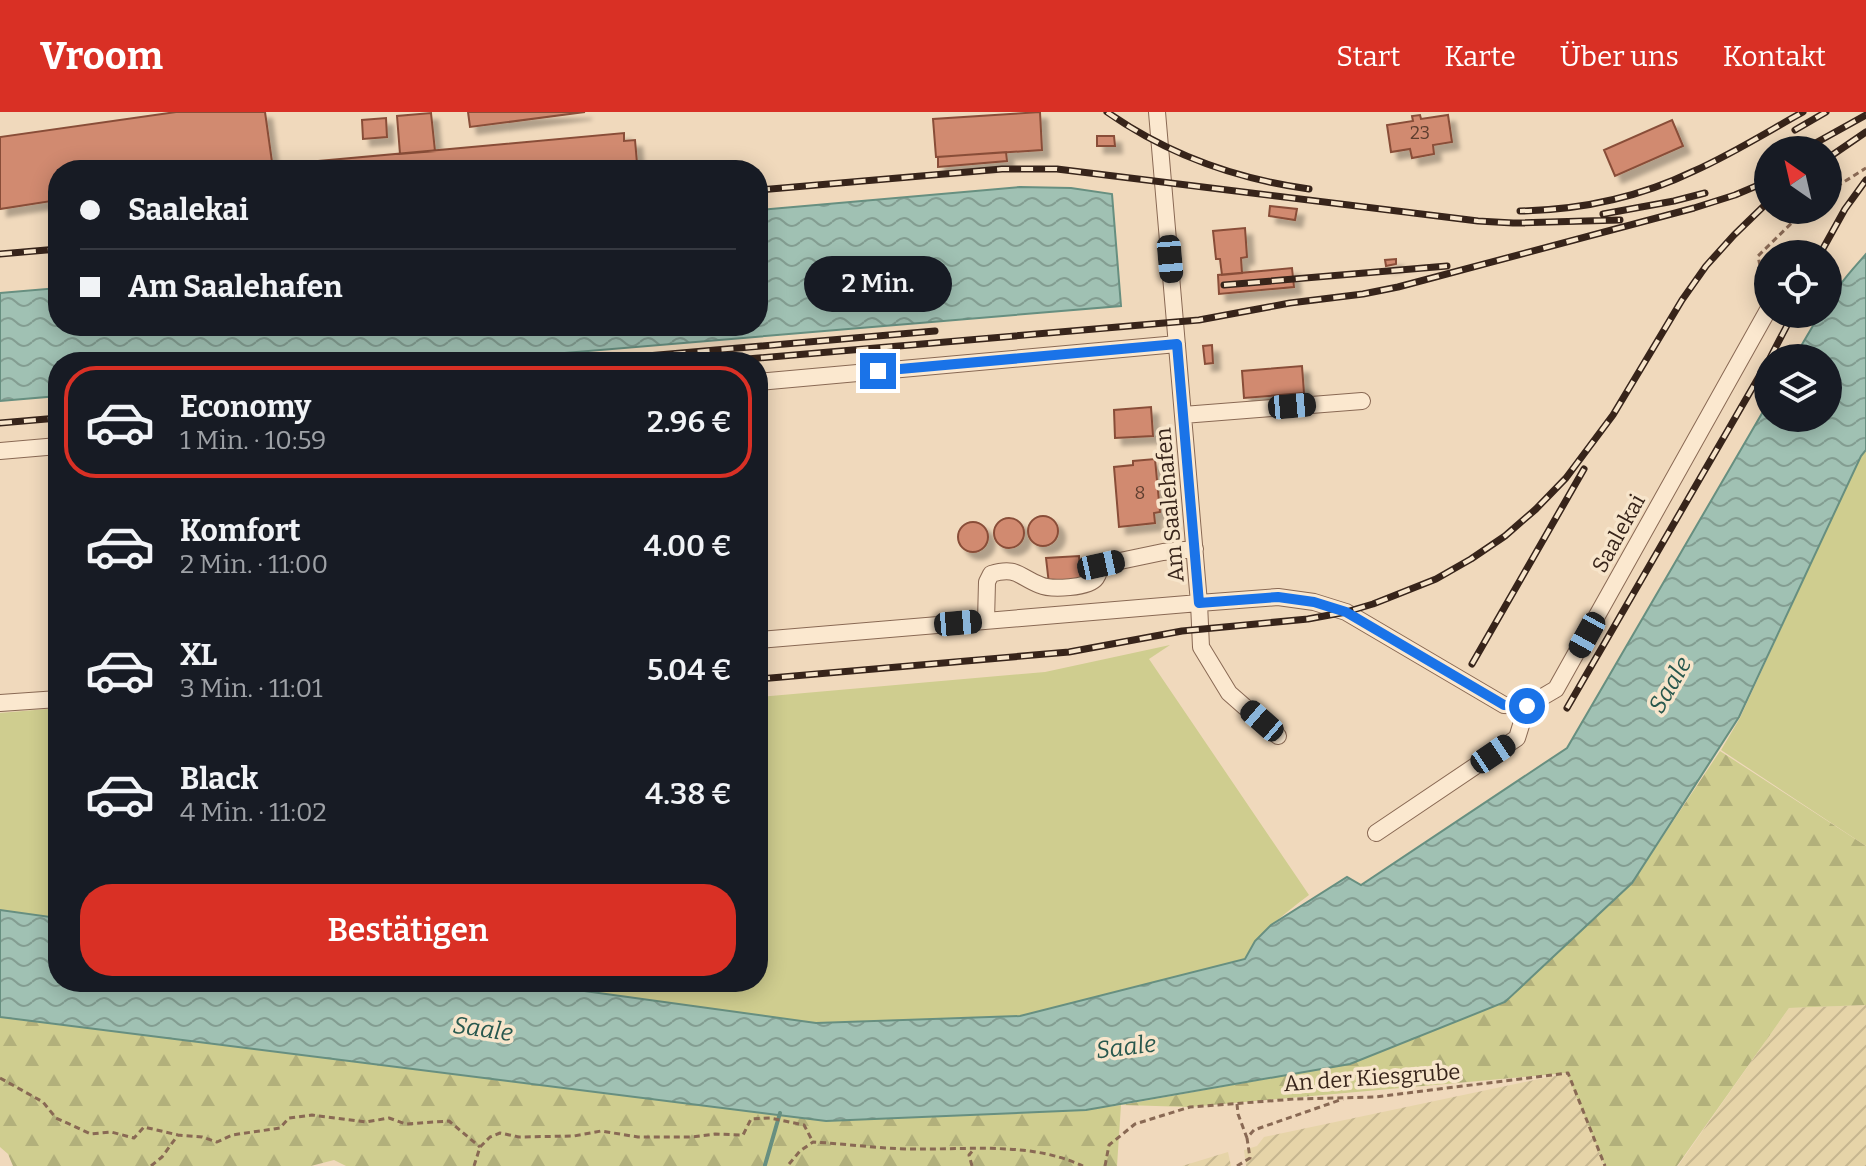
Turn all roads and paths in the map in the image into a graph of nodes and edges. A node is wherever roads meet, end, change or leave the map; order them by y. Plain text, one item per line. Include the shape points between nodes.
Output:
1 (1157, 112) edge
2 (1866, 168) edge
3 (1842, 183) edge
4 (1791, 224) edge
5 (1774, 240) edge
6 (1757, 328) edge
7 (1177, 344) junction
8 (768, 381) edge
9 (1362, 401) dead end
10 (1183, 415) junction
11 (48, 447) edge
12 (0, 451) edge
13 (1195, 549) junction
14 (1199, 603) junction
15 (986, 621) junction
16 (768, 639) edge
17 (48, 700) edge
18 (0, 703) edge
19 (1527, 706) junction
20 (1278, 736) dead end
21 (1376, 833) dead end
22 (0, 1078) edge
23 (1347, 1098) junction
24 (1237, 1103) junction
25 (178, 1135) junction
26 (1247, 1138) junction
27 (813, 1142) junction
28 (480, 1147) junction
29 (975, 1148) junction
30 (789, 1164) dead end
31 (151, 1166) edge
32 (474, 1166) edge
33 (972, 1166) edge
34 (1083, 1166) edge
35 (1105, 1166) edge
36 (1237, 1166) edge
37 (1605, 1166) edge

1 - 7 lane, Am Saalehafen
2 - 3 path
4 - 5 path
6 - 19 lane, Saalekai via 1556,689
7 - 8 lane
7 - 10 lane, Am Saalehafen
9 - 10 lane
10 - 13 lane, Am Saalehafen
11 - 12 lane
13 - 14 lane, Am Saalehafen
13 - 15 lane via 1101,565 1089,584 1067,587 1042,586 1004,570 991,574
14 - 15 lane, Am Saalehafen
14 - 19 lane via 1278,597 1314,602 1368,624 1504,705
14 - 20 lane via 1201,647 1229,693
15 - 16 lane, Am Saalehafen
17 - 18 lane
19 - 21 lane via 1517,738
22 - 25 path via 43,1102 56,1118 91,1134 134,1138 144,1127
23 - 24 path, An der Kiesgrube
23 - 26 path via 1254,1130
23 - 37 path, An der Kiesgrube via 1568,1073
24 - 26 path
24 - 35 path, An der Kiesgrube via 1190,1107 1135,1124 1109,1145
25 - 28 path via 217,1142 280,1128 289,1118 389,1118 406,1124 449,1121
25 - 31 path
26 - 36 path via 1250,1158
27 - 28 path via 804,1125 775,1118 751,1119 743,1135 500,1133
27 - 29 path
27 - 30 path
28 - 32 path
29 - 33 path via 969,1155
29 - 34 path via 1021,1148

